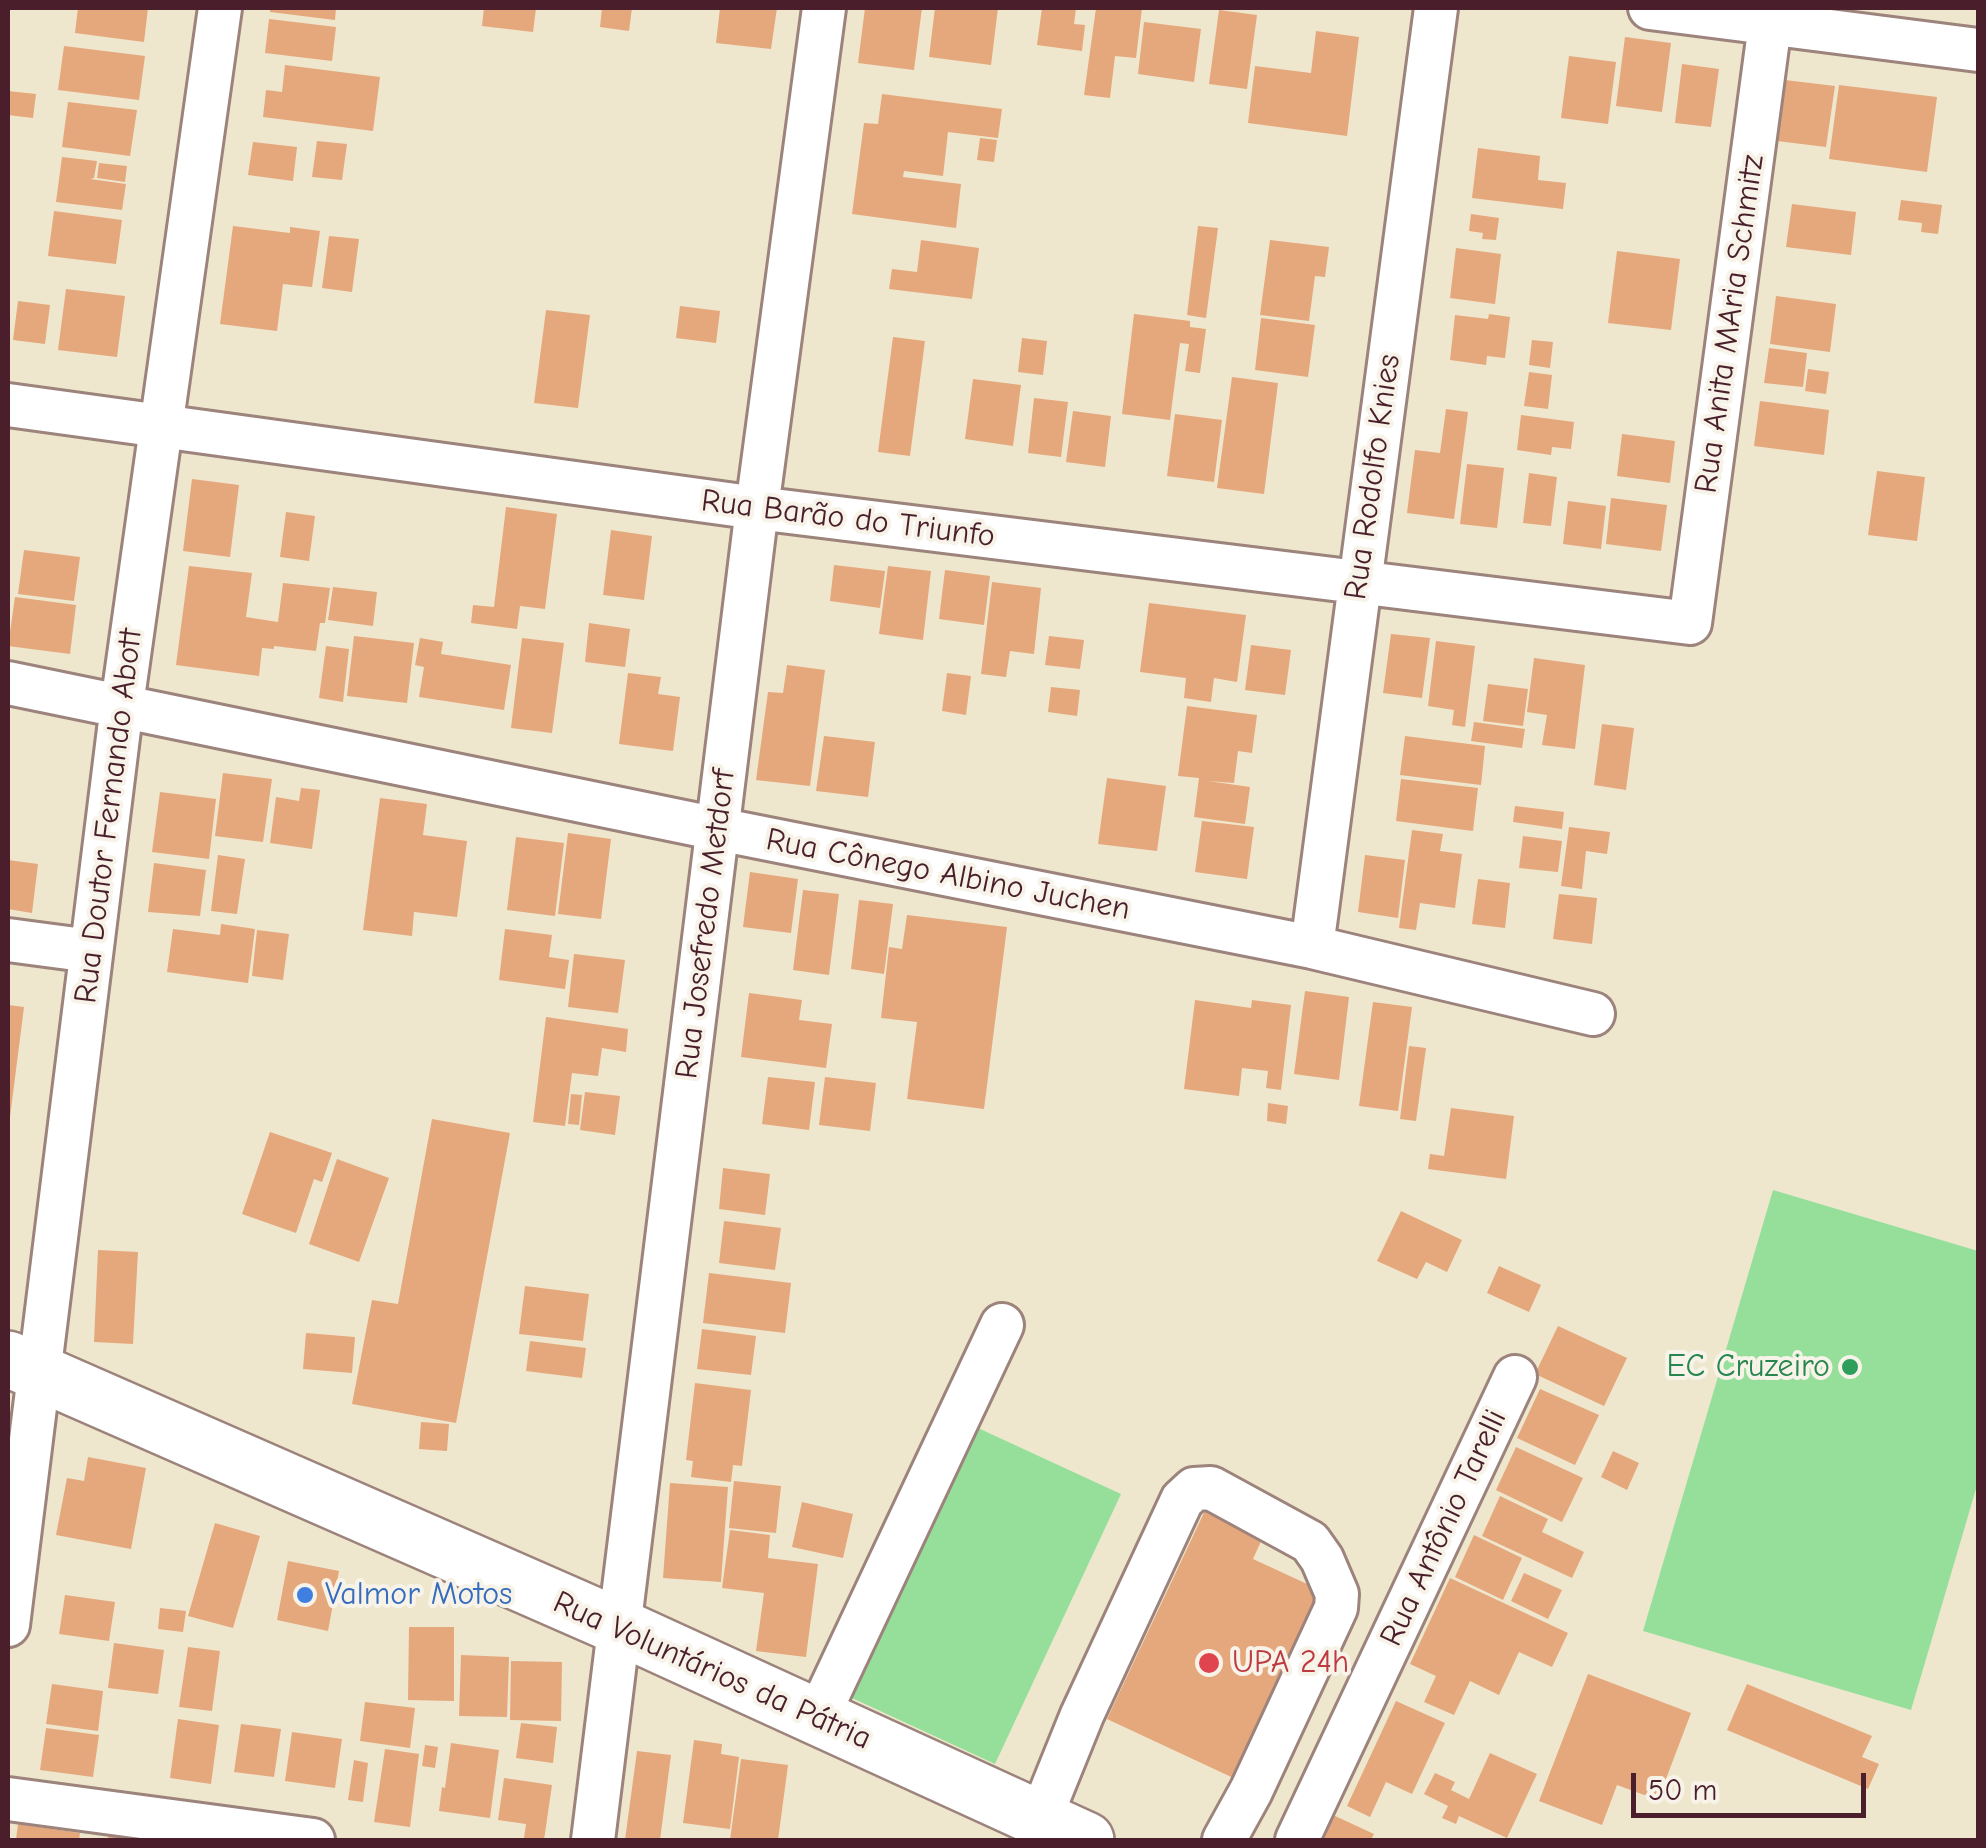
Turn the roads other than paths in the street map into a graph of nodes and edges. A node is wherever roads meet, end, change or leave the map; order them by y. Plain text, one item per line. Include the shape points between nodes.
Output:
1 (220, 8) edge
2 (824, 8) edge
3 (1436, 8) edge
4 (1650, 8) edge
5 (1770, 24) junction
6 (1978, 50) edge
7 (8, 405) edge
8 (161, 426) junction
9 (757, 508) junction
10 (1359, 582) junction
11 (1690, 623) joint
12 (8, 683) edge
13 (122, 705) junction
14 (718, 829) junction
15 (8, 940) edge
16 (1312, 947) junction
17 (91, 951) junction
18 (1593, 1014) dead end
19 (1002, 1325) dead end
20 (1515, 1378) dead end
21 (21, 1385) edge
22 (8, 1625) edge
23 (618, 1647) junction
24 (817, 1718) junction
25 (916, 1783) junction
26 (8, 1799) edge
27 (1048, 1799) dead end
28 (313, 1840) edge
29 (593, 1840) edge
30 (1000, 1840) edge
31 (1086, 1840) edge
32 (1224, 1840) edge
33 (1297, 1840) edge

1 - 8 street, Rua Doutor Fernando Abott
2 - 9 street, Rua Josefredo Metdorf
3 - 10 street, Rua Rodolfo Knies
4 - 5 street
5 - 6 street
5 - 11 street, Rua Anita MAria Schmitz
7 - 8 street, Rua Barão do Triunfo
8 - 9 street, Rua Barão do Triunfo
8 - 13 street, Rua Doutor Fernando Abott
9 - 10 street, Rua Barão do Triunfo
9 - 14 street, Rua Josefredo Metdorf
10 - 11 street, Rua Barão do Triunfo
10 - 16 street, Rua Rodolfo Knies
12 - 13 street, Rua Cônego Albino Juchen
13 - 14 street, Rua Cônego Albino Juchen
13 - 17 street, Rua Doutor Fernando Abott
14 - 16 street, Rua Cônego Albino Juchen
14 - 23 street, Rua Josefredo Metdorf
15 - 17 street
16 - 18 street, Rua Cônego Albino Juchen
17 - 21 street, Rua Doutor Fernando Abott
19 - 24 street
20 - 33 street, Rua Antônio Tarelli
21 - 22 street, Rua Doutor Fernando Abott
21 - 23 main road, Rua Voluntários da Pátria
23 - 24 main road, Rua Voluntários da Pátria
23 - 25 main road, Rua Voluntários da Pátria
23 - 29 street, Rua Josefredo Metdorf
24 - 25 main road, Rua Voluntários da Pátria
25 - 30 main road, Rua Voluntários da Pátria
25 - 31 main road, Rua Voluntários da Pátria
26 - 28 street
27 - 32 street via 1182,1500 1194,1489 1211,1488 1310,1542 1337,1594

